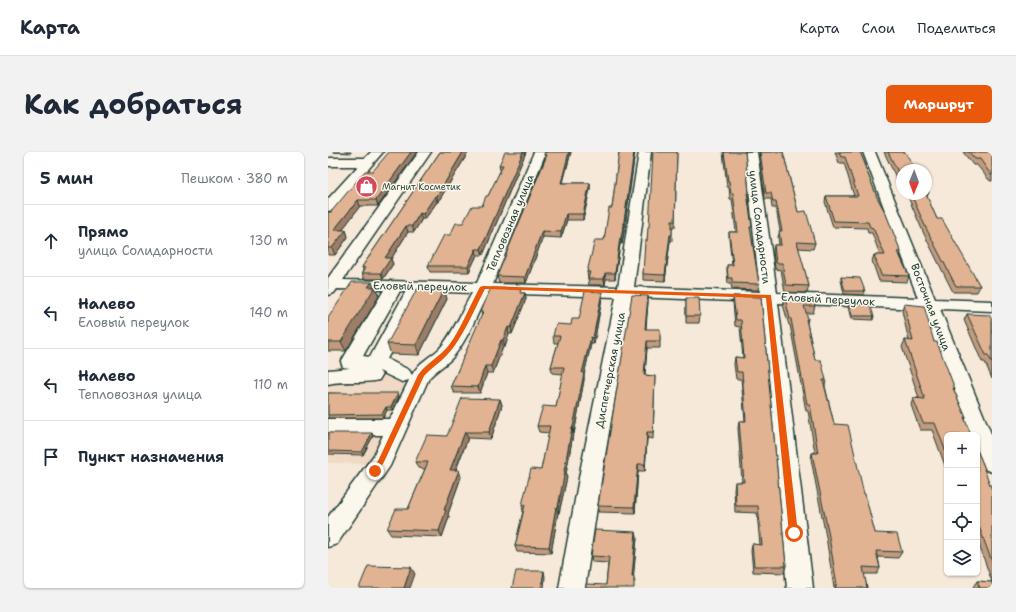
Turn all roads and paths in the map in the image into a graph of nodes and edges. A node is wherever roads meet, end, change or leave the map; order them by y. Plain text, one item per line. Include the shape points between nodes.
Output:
1 (377, 152) edge
2 (425, 152) edge
3 (540, 152) edge
4 (645, 152) edge
5 (751, 152) edge
6 (870, 152) edge
7 (328, 162) edge
8 (367, 162) junction
9 (328, 187) edge
10 (345, 188) junction
11 (328, 207) edge
12 (329, 286) edge
13 (395, 286) junction
14 (417, 286) junction
15 (483, 287) junction
16 (625, 292) junction
17 (769, 296) junction
18 (930, 304) junction
19 (992, 306) edge
20 (376, 362) junction
21 (402, 375) junction
22 (421, 375) junction
23 (328, 377) edge
24 (328, 427) edge
25 (398, 427) junction
26 (992, 463) edge
27 (328, 536) edge
28 (572, 588) edge
29 (800, 588) edge

1 - 8 street
2 - 12 street
3 - 15 street, Тепловозная улица
4 - 16 street, Диспетчерская улица
5 - 17 street, улица Солидарности
6 - 18 street, Восточная улица
7 - 8 street
8 - 10 street
9 - 10 street
10 - 11 street
12 - 13 street, Еловый переулок
13 - 14 street, Еловый переулок
13 - 20 street via 350,362
14 - 15 street, Еловый переулок
14 - 20 street
15 - 16 street, Еловый переулок
15 - 22 street, Тепловозная улица via 453,344
16 - 17 street, Еловый переулок
16 - 28 street, Диспетчерская улица
17 - 18 street, Еловый переулок
17 - 29 street, улица Солидарности
18 - 19 street, Еловый переулок
18 - 26 street, Восточная улица
20 - 21 street
21 - 22 street
21 - 23 street
22 - 25 street, Тепловозная улица
24 - 25 street
25 - 27 street, Тепловозная улица via 382,460

